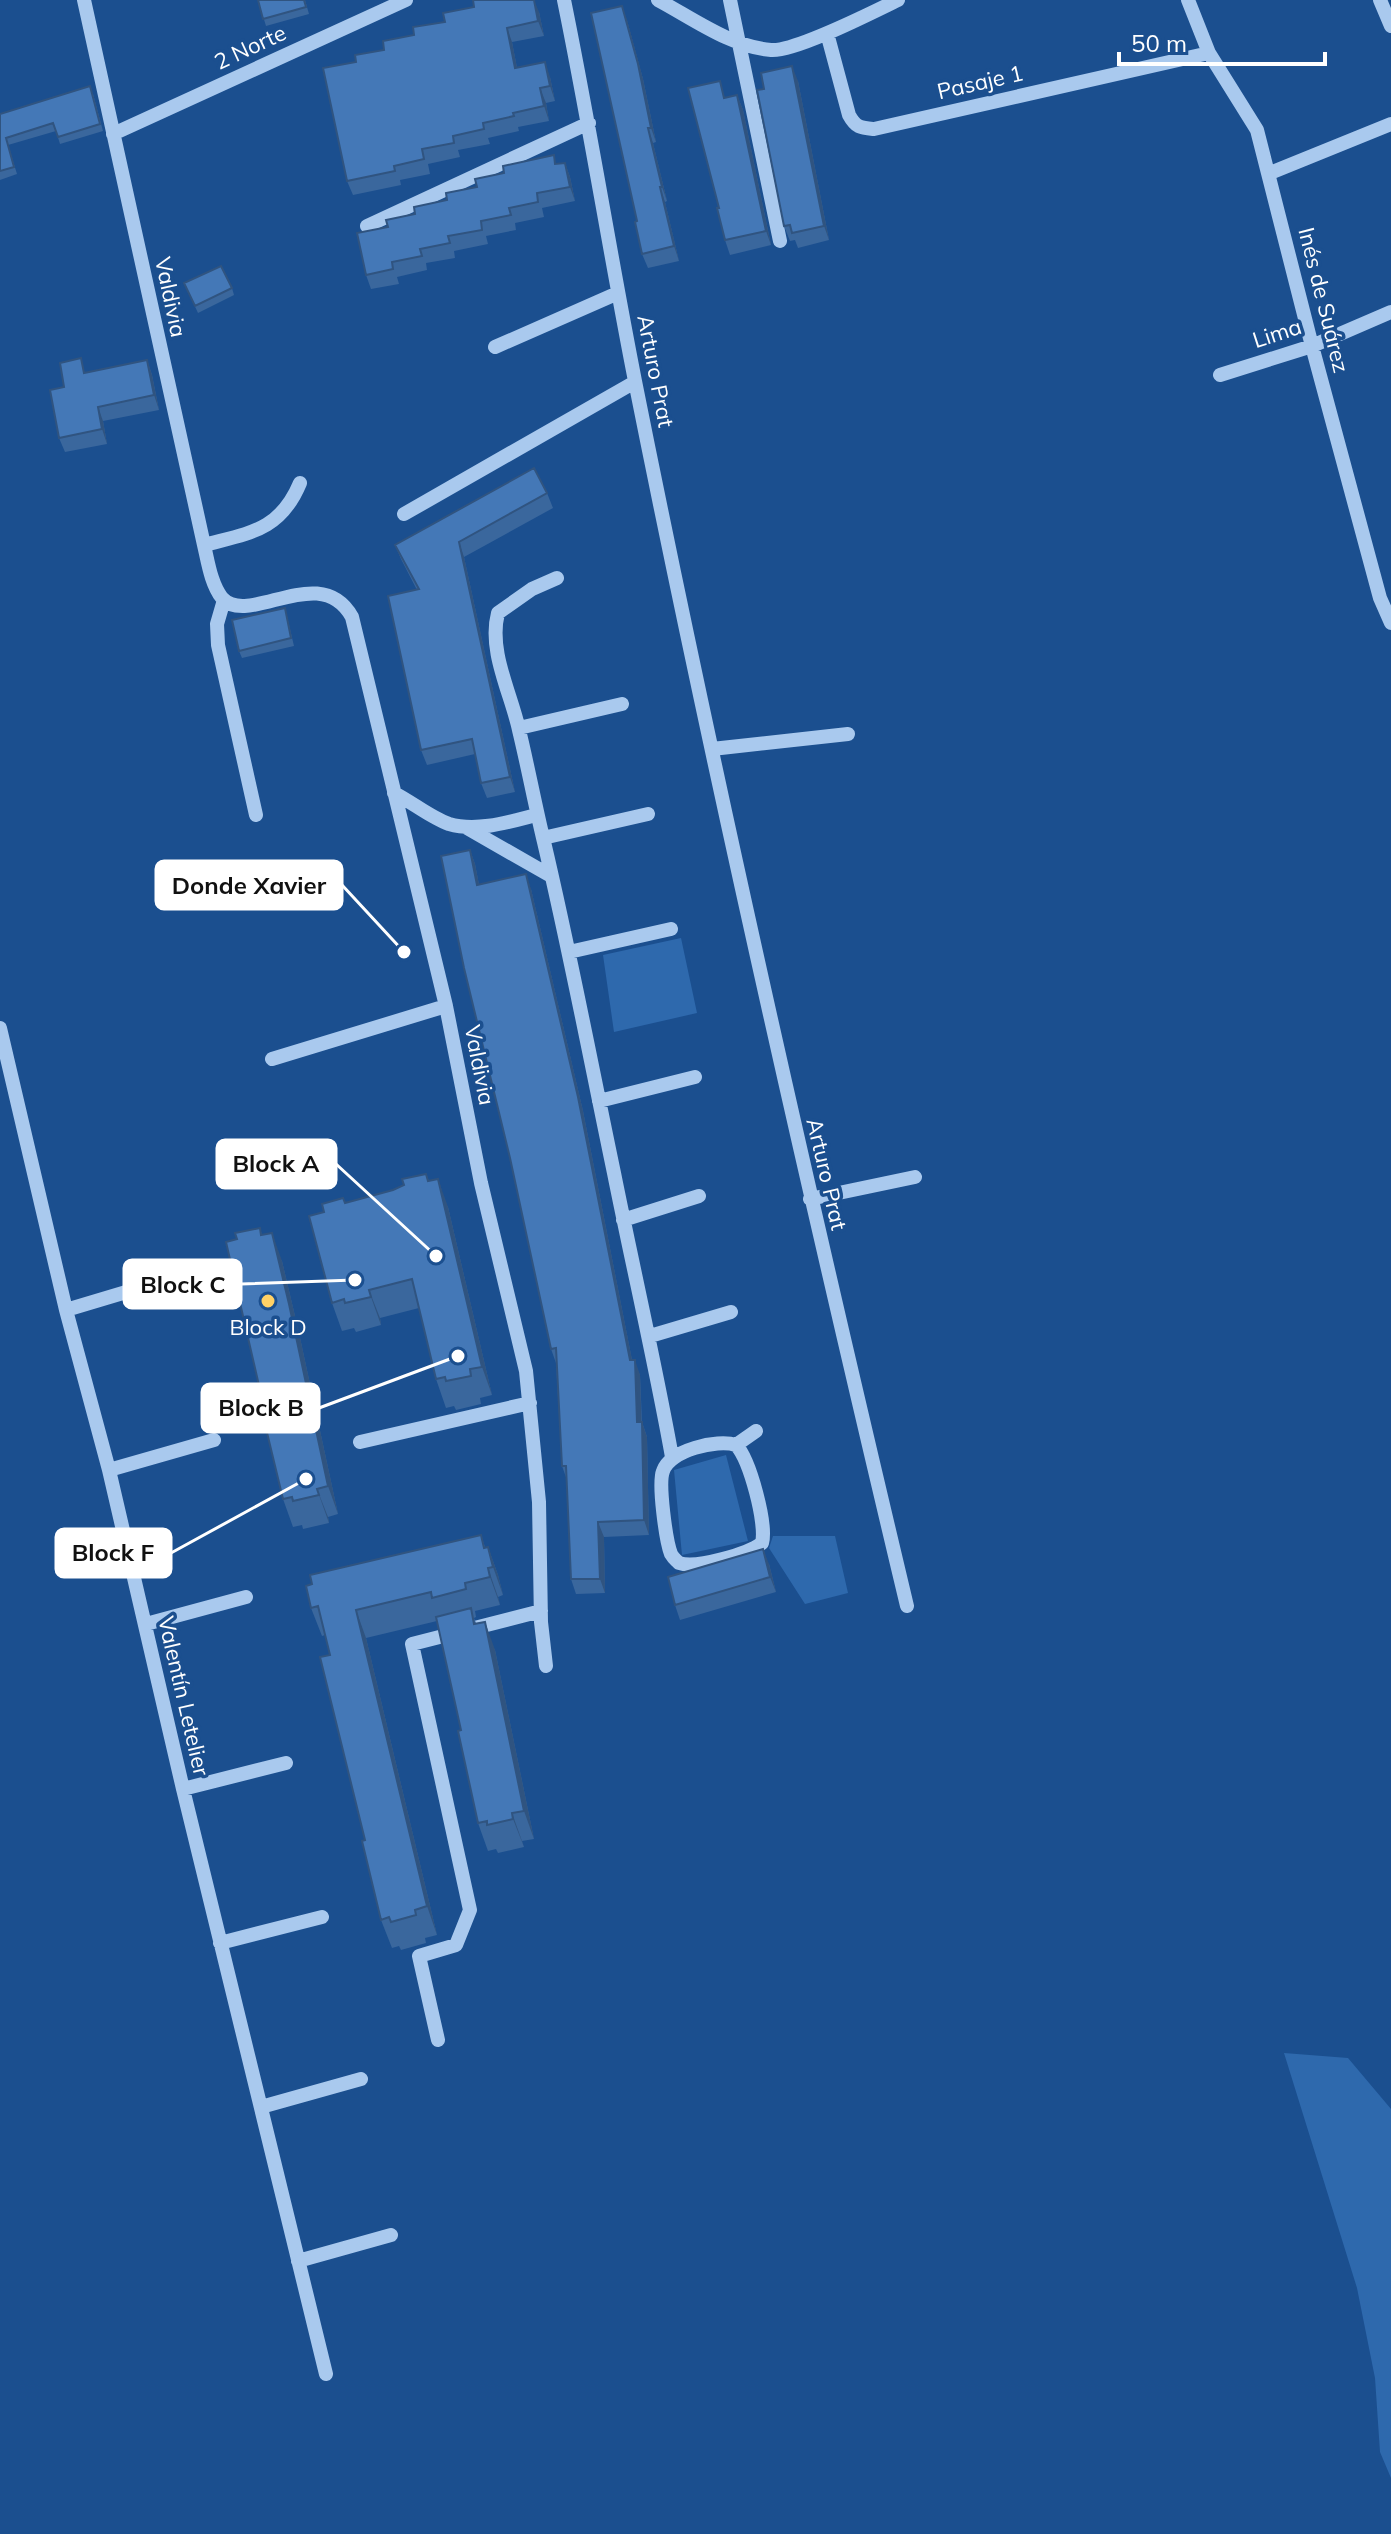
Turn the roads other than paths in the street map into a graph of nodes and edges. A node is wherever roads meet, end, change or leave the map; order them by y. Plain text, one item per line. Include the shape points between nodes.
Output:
1 (84, 0) edge
2 (406, 0) edge
3 (564, 0) edge
4 (658, 0) edge
5 (730, 0) edge
6 (898, 0) edge
7 (1188, 0) edge
8 (1380, 0) edge
9 (1391, 26) edge
10 (827, 33) junction
11 (739, 43) junction
12 (1209, 53) junction
13 (589, 123) junction
14 (1391, 124) edge
15 (113, 134) junction
16 (1270, 173) junction
17 (367, 226) dead end
18 (780, 241) dead end
19 (618, 293) junction
20 (1391, 312) edge
21 (1312, 346) junction
22 (495, 347) dead end
23 (1220, 375) dead end
24 (635, 382) junction
25 (300, 483) dead end
26 (404, 514) dead end
27 (204, 545) junction
28 (557, 578) dead end
29 (224, 600) junction
30 (1391, 623) edge
31 (622, 704) dead end
32 (519, 728) junction
33 (848, 734) dead end
34 (712, 749) junction
35 (394, 793) junction
36 (648, 814) dead end
37 (256, 815) dead end
38 (536, 815) junction
39 (467, 828) junction
40 (543, 838) junction
41 (551, 876) junction
42 (671, 929) dead end
43 (569, 952) junction
44 (446, 1006) junction
45 (0, 1028) edge
46 (272, 1059) dead end
47 (695, 1077) dead end
48 (599, 1101) junction
49 (915, 1177) dead end
50 (699, 1196) dead end
51 (810, 1199) junction
52 (623, 1220) junction
53 (173, 1278) dead end
54 (66, 1310) junction
55 (731, 1312) dead end
56 (650, 1336) junction
57 (530, 1403) junction
58 (756, 1431) dead end
59 (214, 1440) dead end
60 (360, 1442) dead end
61 (736, 1445) junction
62 (672, 1457) junction
63 (109, 1470) junction
64 (246, 1597) dead end
65 (907, 1606) dead end
66 (541, 1611) junction
67 (146, 1624) junction
68 (546, 1666) dead end
69 (286, 1763) dead end
70 (183, 1789) junction
71 (322, 1917) dead end
72 (220, 1943) junction
73 (438, 2040) dead end
74 (361, 2079) dead end
75 (261, 2107) junction
76 (391, 2235) dead end
77 (298, 2261) junction
78 (326, 2374) dead end

1 - 15 street, Valdivia
2 - 15 street, 2 Norte
3 - 13 street, Arturo Prat
4 - 11 street
5 - 11 street
6 - 10 street
7 - 12 street, Inés de Suárez
8 - 9 street
10 - 11 street via 774,51
10 - 12 street, Pasaje 1 via 849,115 854,125 874,129
11 - 18 street
12 - 16 street, Inés de Suárez via 1257,130
13 - 17 street
13 - 19 street, Arturo Prat
14 - 16 street
15 - 27 street, Valdivia
16 - 21 street, Inés de Suárez
19 - 22 street
19 - 24 street, Arturo Prat
20 - 21 street, Lima
21 - 23 street, Lima
21 - 30 street, Inés de Suárez
24 - 26 street
24 - 34 street, Arturo Prat
25 - 27 street via 270,524
27 - 29 street, Valdivia
28 - 32 street via 498,613 495,624
29 - 35 street, Valdivia via 252,605 318,593 346,607
29 - 37 street via 218,645
31 - 32 street
32 - 38 street
33 - 34 street
34 - 51 street, Arturo Prat
35 - 39 street via 446,823
35 - 44 street, Valdivia
36 - 40 street
38 - 39 street
38 - 40 street
39 - 41 street
40 - 41 street
41 - 43 street
42 - 43 street
43 - 48 street
44 - 46 street
44 - 57 street, Valdivia
45 - 54 street, Valentín Letelier
47 - 48 street
48 - 52 street
49 - 51 street
50 - 52 street
51 - 65 street, Arturo Prat
52 - 56 street
53 - 54 street
54 - 63 street, Valentín Letelier
55 - 56 street
56 - 62 street
57 - 60 street
57 - 66 street, Valdivia
58 - 61 street
59 - 63 street
61 - 62 street via 723,1442
61 - 62 street via 747,1461 764,1530 762,1543 694,1566 675,1560 669,1547 662,1478
63 - 67 street, Valentín Letelier
64 - 67 street
66 - 68 street, Valdivia
66 - 73 street via 412,1644 470,1910 456,1945 419,1956
67 - 70 street, Valentín Letelier
69 - 70 street
70 - 72 street, Valentín Letelier
71 - 72 street
72 - 75 street, Valentín Letelier
74 - 75 street
75 - 77 street, Valentín Letelier
76 - 77 street
77 - 78 street, Valentín Letelier

